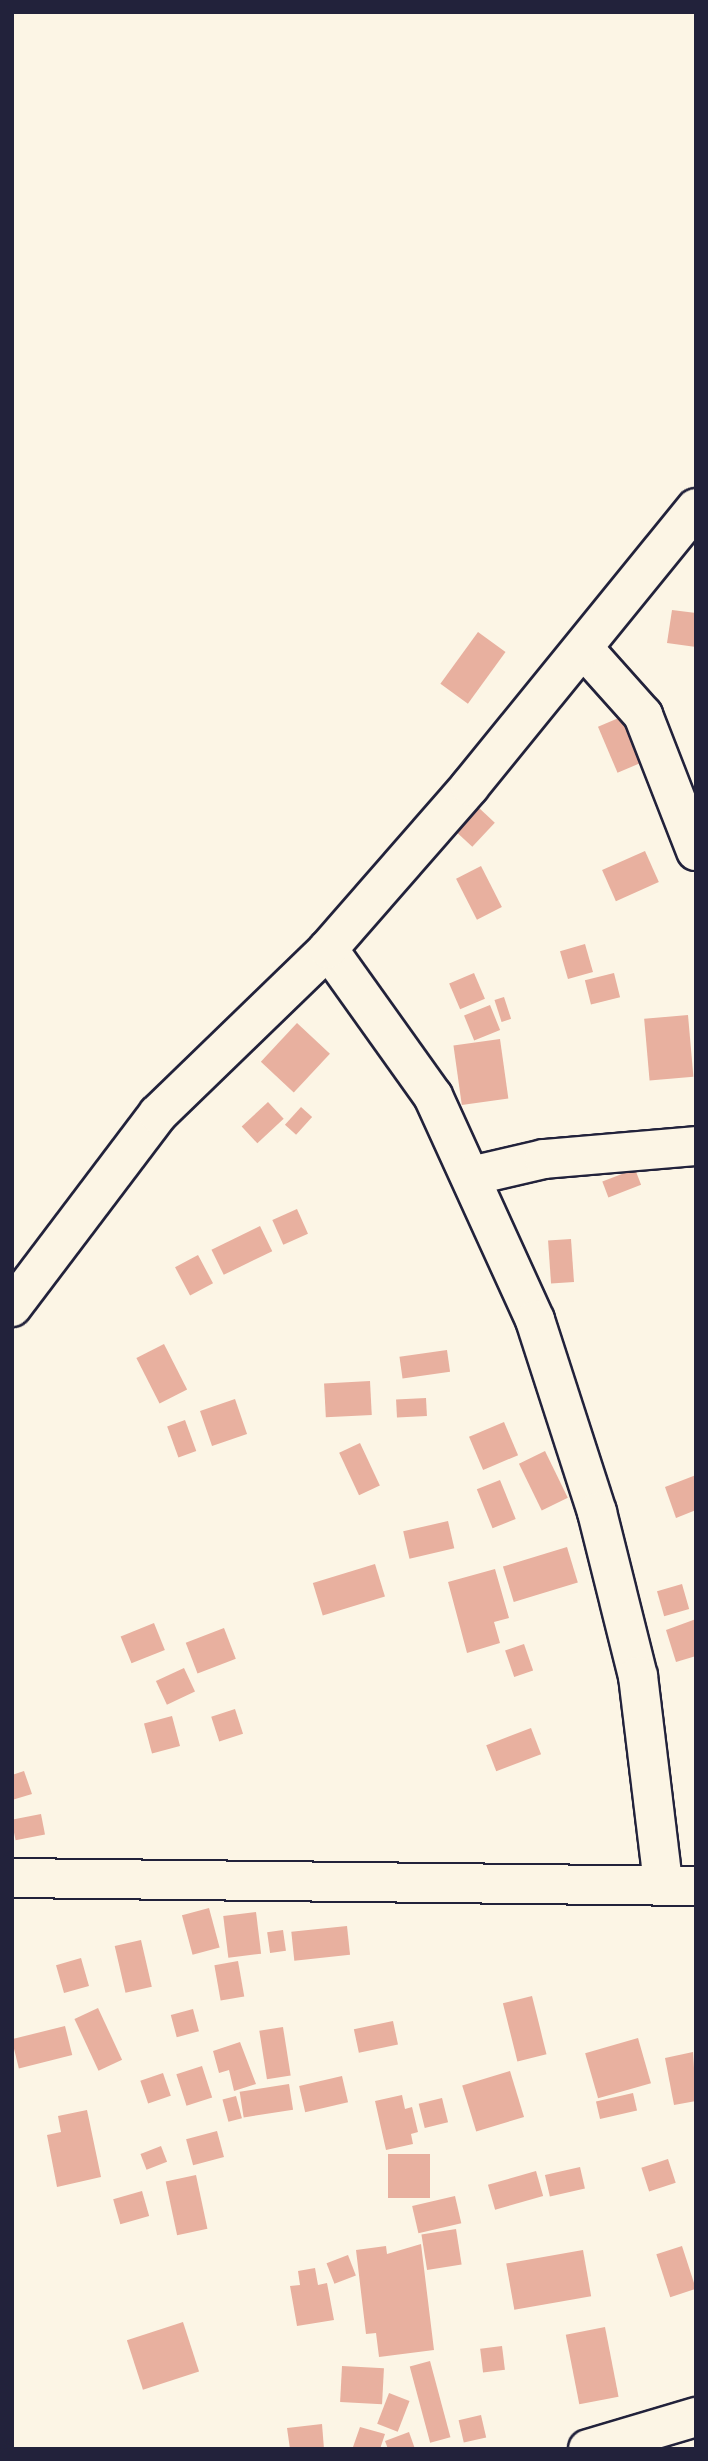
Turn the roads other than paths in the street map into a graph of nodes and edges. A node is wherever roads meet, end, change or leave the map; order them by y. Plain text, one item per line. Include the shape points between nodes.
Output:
1 (696, 508) edge
2 (584, 649) junction
3 (696, 851) edge
4 (328, 949) junction
5 (696, 1146) edge
6 (471, 1176) junction
7 (12, 1307) edge
8 (12, 1878) edge
9 (679, 1885) edge
10 (696, 2417) edge
11 (588, 2449) edge

1 - 2 street
2 - 3 street via 643,715
2 - 4 street
4 - 6 street via 433,1096
4 - 7 street via 159,1114
5 - 6 street via 544,1159
6 - 9 street via 535,1320 597,1512 638,1676
8 - 9 street
10 - 11 street

